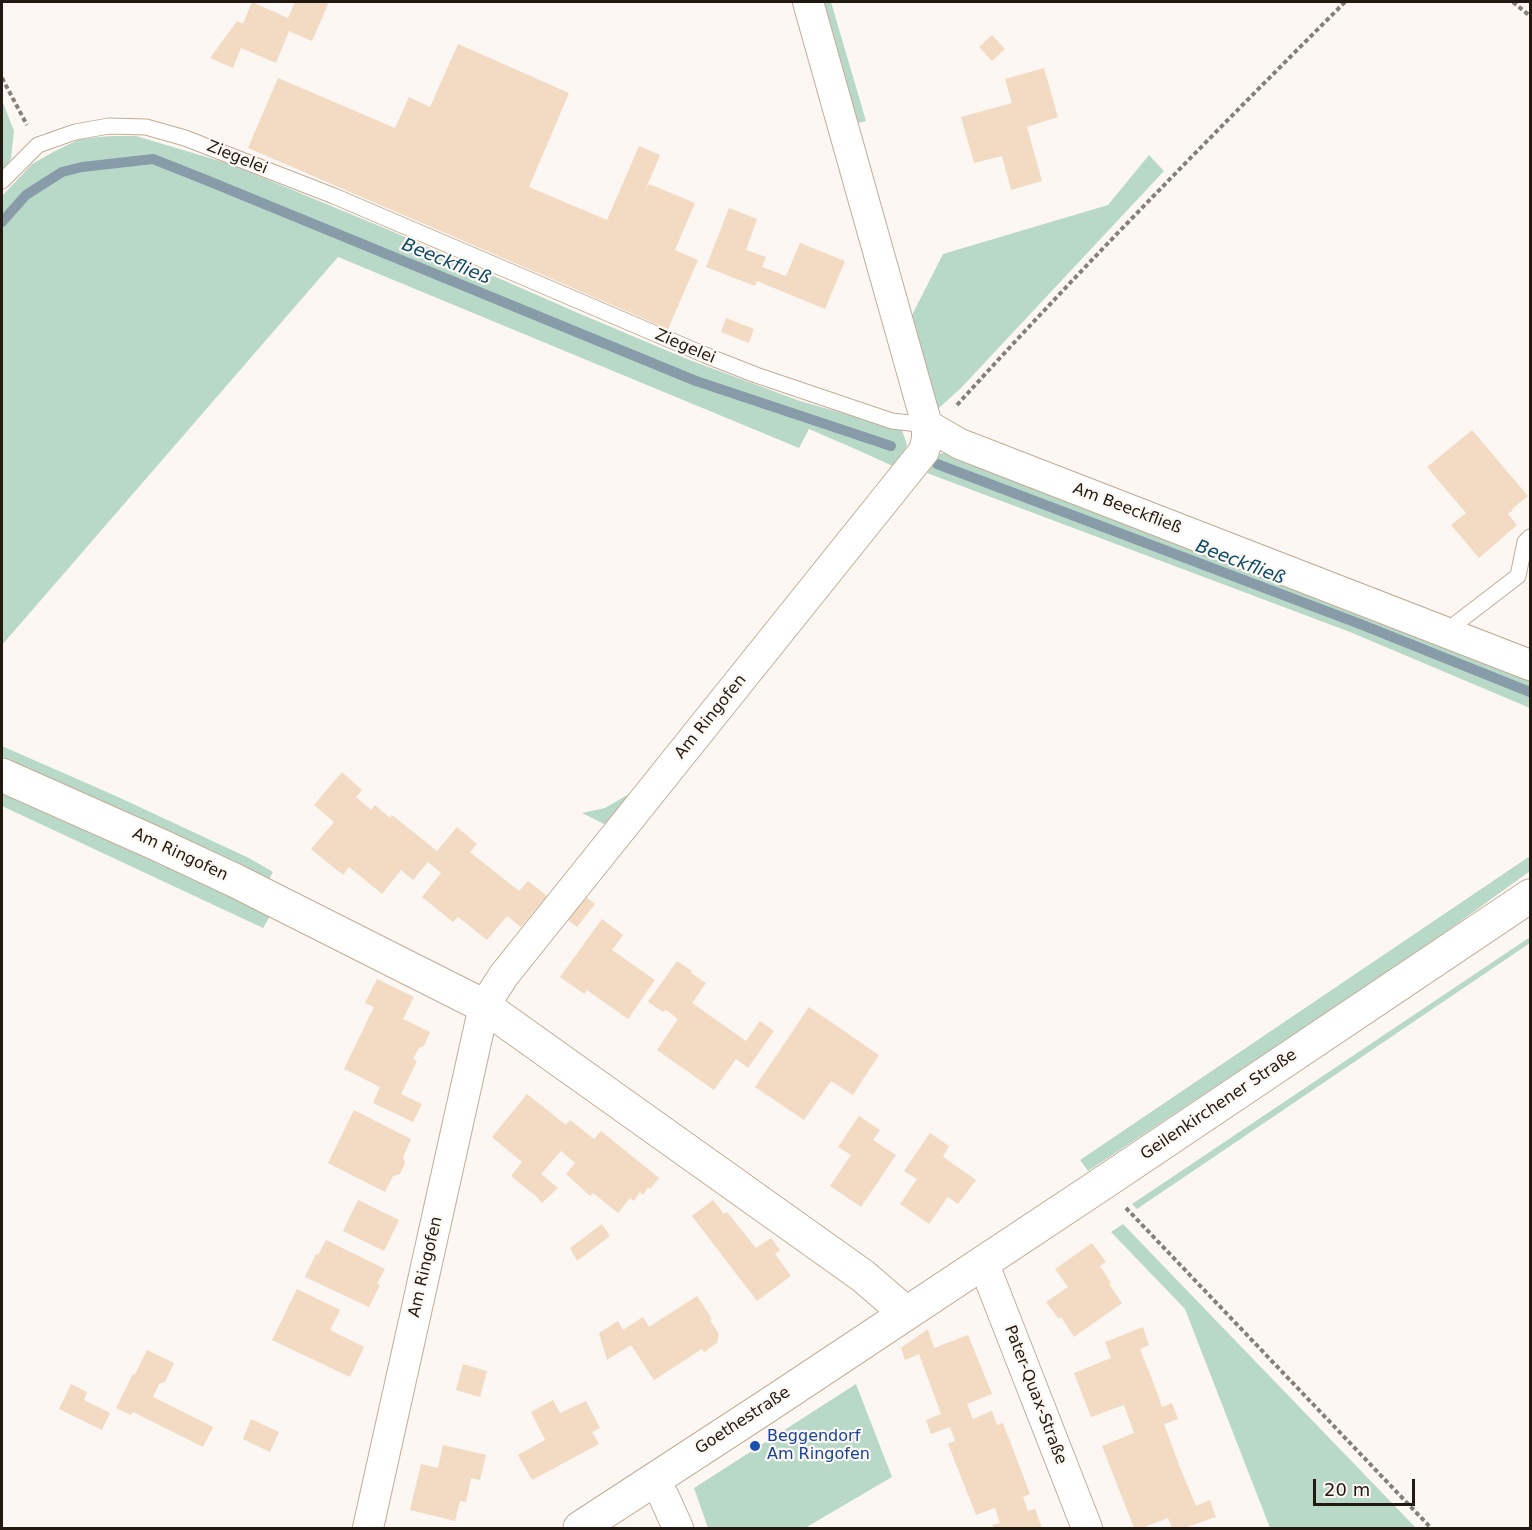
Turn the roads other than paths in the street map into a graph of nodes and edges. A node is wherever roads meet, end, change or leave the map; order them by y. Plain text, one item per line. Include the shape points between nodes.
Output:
1 (808, 2) edge
2 (2, 181) edge
3 (927, 425) junction
4 (1530, 537) edge
5 (1445, 632) junction
6 (1530, 666) edge
7 (2, 775) edge
8 (1530, 896) edge
9 (484, 1006) junction
10 (983, 1262) junction
11 (906, 1313) junction
12 (653, 1479) junction
13 (368, 1528) edge
14 (580, 1528) edge
15 (678, 1528) edge
16 (1087, 1528) edge

1 - 3 street
2 - 3 lane, Ziegelei via 38,145 109,126 146,127 185,138 334,196 756,375 892,421
3 - 5 street, Am Beeckfließ via 960,444
3 - 9 street, Am Ringofen via 927,439 919,458 511,966
4 - 5 lane via 1525,542 1518,576
5 - 6 street, Am Beeckfließ
7 - 9 street, Am Ringofen via 234,880
8 - 10 street, Geilenkirchener Straße
9 - 11 street, Am Ringofen via 862,1276
9 - 13 street, Am Ringofen
10 - 11 street, Geilenkirchener Straße
10 - 16 street, Pater-Quax-Straße
11 - 12 street, Goethestraße
12 - 14 street, Goethestraße
12 - 15 street

